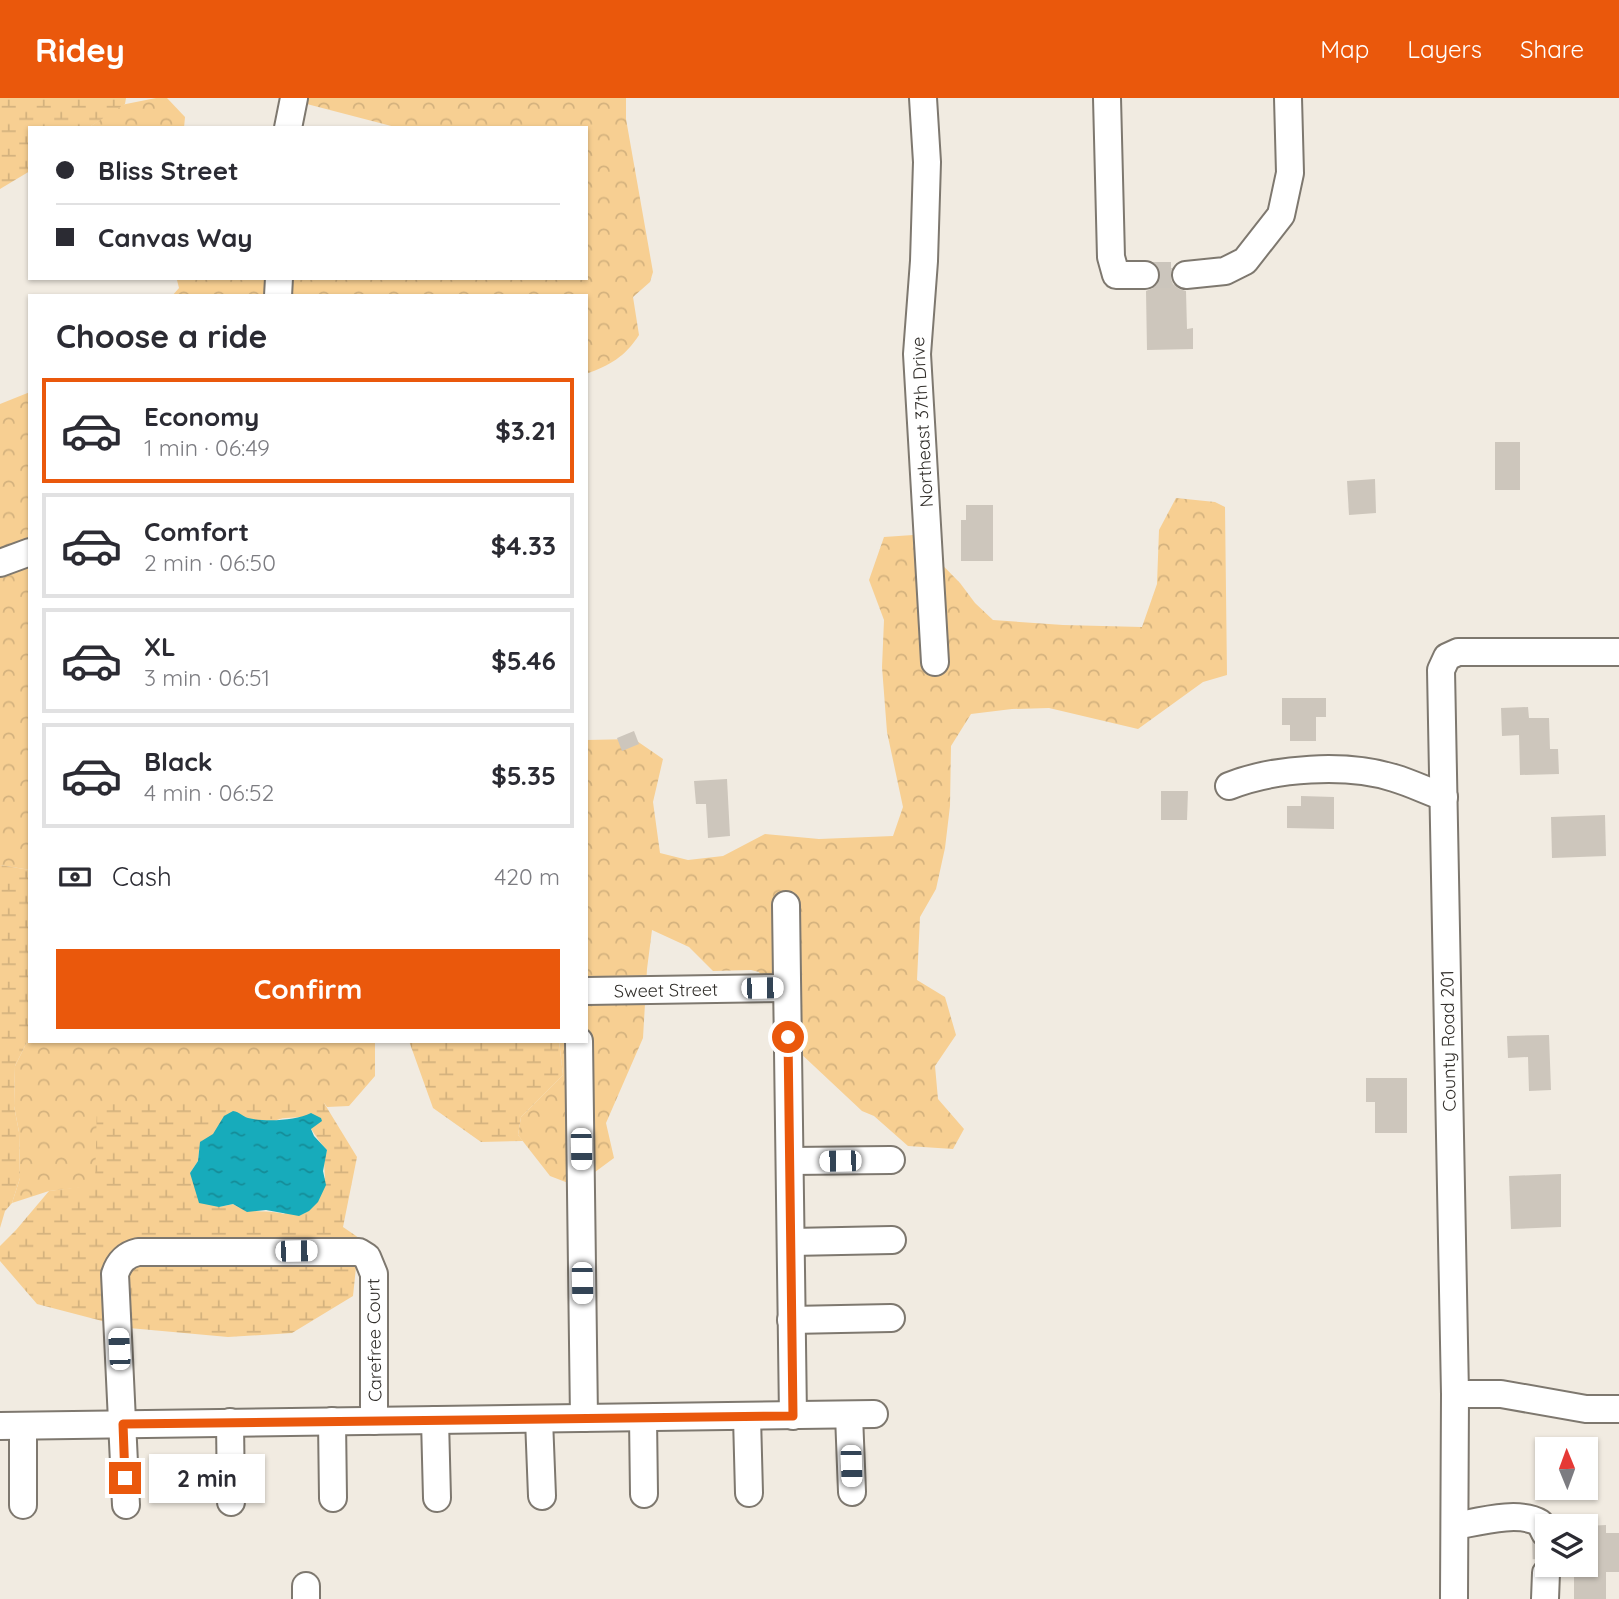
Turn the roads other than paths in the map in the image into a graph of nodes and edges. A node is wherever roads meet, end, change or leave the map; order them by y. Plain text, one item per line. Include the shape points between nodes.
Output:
1 (294, 98) edge
2 (923, 98) edge
3 (1107, 98) edge
4 (1288, 98) edge
5 (288, 126) edge
6 (1145, 275) tunnel mouth
7 (1186, 275) tunnel mouth
8 (28, 553) edge
9 (0, 563) edge
10 (1619, 652) edge
11 (935, 662) dead end
12 (1229, 786) dead end
13 (1444, 797) junction
14 (786, 905) dead end
15 (787, 988) junction
16 (588, 991) edge
17 (579, 1043) edge
18 (891, 1160) dead end
19 (790, 1161) junction
20 (891, 1240) dead end
21 (791, 1242) junction
22 (891, 1318) dead end
23 (792, 1320) junction
24 (1455, 1394) junction
25 (1619, 1409) edge
26 (793, 1416) junction
27 (747, 1417) junction
28 (584, 1418) junction
29 (643, 1418) junction
30 (435, 1419) junction
31 (540, 1419) junction
32 (332, 1421) junction
33 (374, 1421) junction
34 (230, 1422) junction
35 (123, 1424) junction
36 (12, 1426) edge
37 (852, 1492) dead end
38 (749, 1493) dead end
39 (644, 1494) dead end
40 (542, 1496) dead end
41 (333, 1498) dead end
42 (437, 1498) dead end
43 (231, 1502) dead end
44 (23, 1505) dead end
45 (126, 1505) dead end
46 (1535, 1521) edge
47 (1455, 1526) junction
48 (1454, 1599) edge

1 - 5 street
2 - 11 street, Northeast 37th Drive via 927,162 917,354
3 - 6 street via 1111,257 1116,275
4 - 7 street via 1290,173 1281,215 1245,261 1225,271
8 - 9 street
10 - 13 street, County Road 201 via 1458,652 1447,657 1441,670
12 - 13 street via 1277,774 1362,771
13 - 24 street, County Road 201
14 - 15 street
15 - 16 street, Sweet Street
15 - 19 street
17 - 28 street
18 - 19 street
19 - 21 street
20 - 21 street
21 - 23 street
22 - 23 street
23 - 26 street
24 - 25 street via 1501,1394 1586,1409
24 - 47 street, County Road 201
26 - 27 street
26 - 37 street via 862,1414
27 - 29 street
27 - 38 street
28 - 29 street
28 - 31 street
29 - 39 street
30 - 31 street
30 - 33 street
30 - 42 street
31 - 40 street
32 - 33 street
32 - 34 street
32 - 41 street
33 - 35 street, Carefree Court via 374,1274 359,1251 138,1252 123,1259 115,1274
34 - 35 street
34 - 43 street
35 - 36 street
35 - 45 street
36 - 44 street
46 - 47 street via 1502,1518
47 - 48 street, County Road 201

